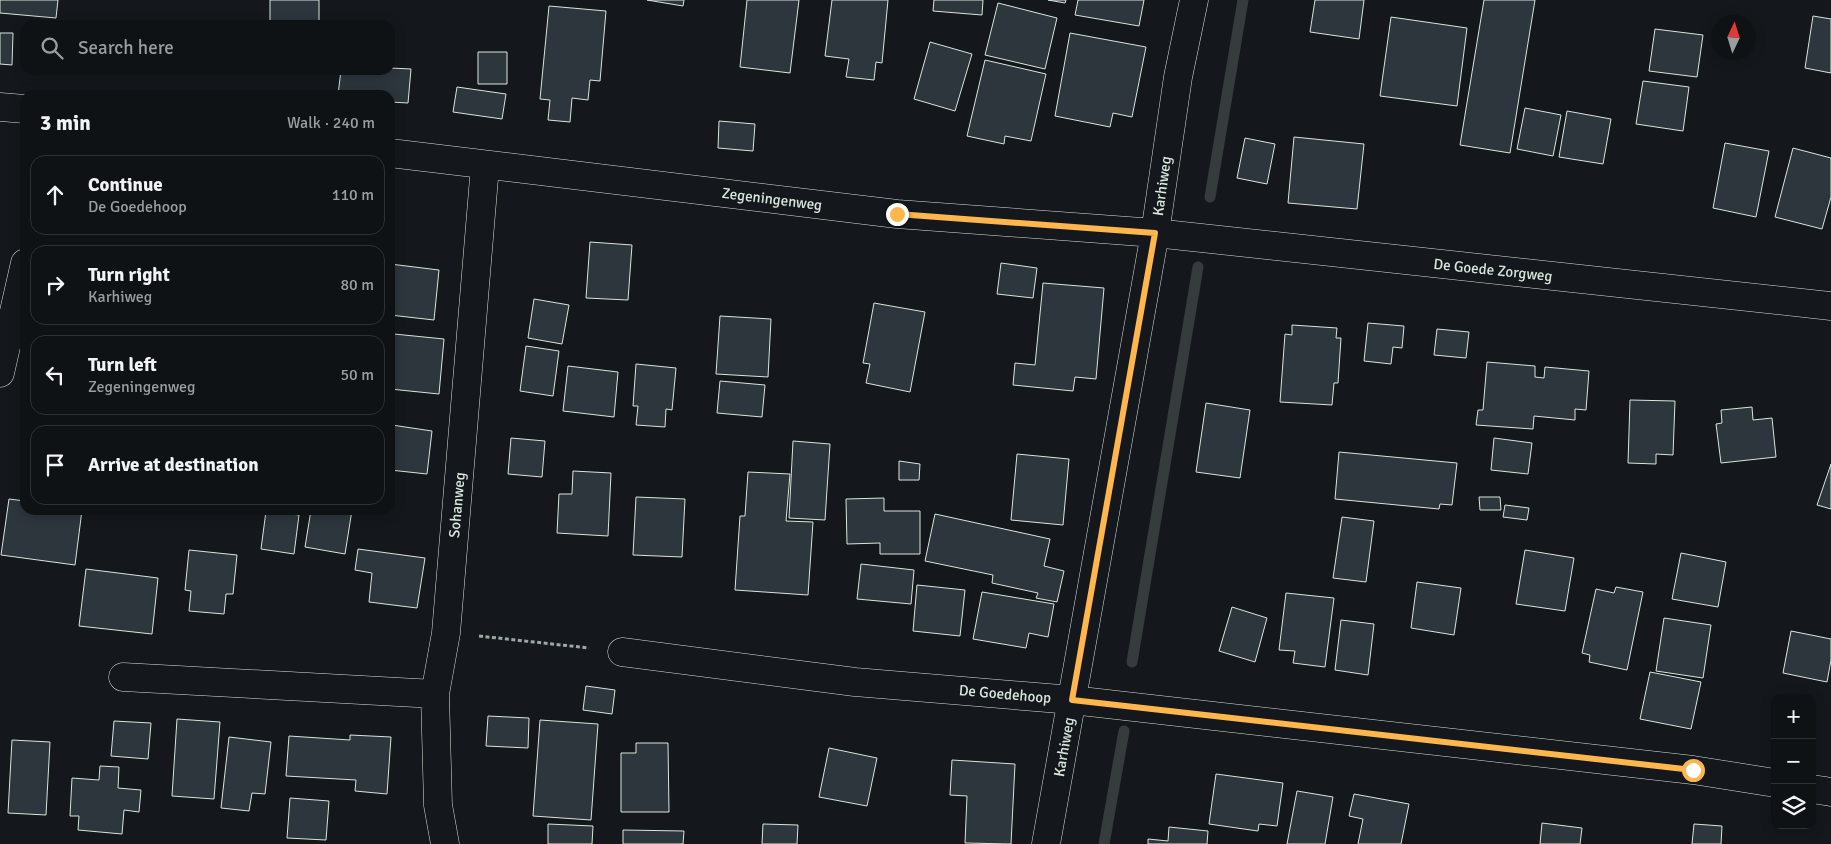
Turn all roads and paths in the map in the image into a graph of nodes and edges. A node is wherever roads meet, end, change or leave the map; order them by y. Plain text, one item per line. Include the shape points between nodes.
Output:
1 (1194, 0) edge
2 (0, 107) edge
3 (20, 109) edge
4 (395, 154) edge
5 (485, 166) junction
6 (1155, 233) junction
7 (20, 284) edge
8 (1831, 306) edge
9 (0, 373) edge
10 (446, 633) junction
11 (622, 652) joint
12 (122, 677) dead end
13 (435, 694) junction
14 (1072, 700) junction
15 (1771, 782) edge
16 (1816, 790) edge
17 (1831, 792) edge
18 (445, 844) edge
19 (1046, 844) edge

1 - 6 street, Karhiweg via 1178,77
2 - 3 street
4 - 5 street, Zegeningenweg
5 - 6 street, Zegeningenweg via 897,214
5 - 10 street, Sohanweg
6 - 8 street, De Goede Zorgweg
6 - 14 street, Karhiweg
7 - 9 street
10 - 11 path
10 - 13 street, Sohanweg
11 - 14 street, De Goedehoop via 855,682
12 - 13 street
13 - 18 street, Sohanweg via 438,805
14 - 15 street, De Goedehoop via 1693,770
14 - 19 street, Karhiweg
16 - 17 street

